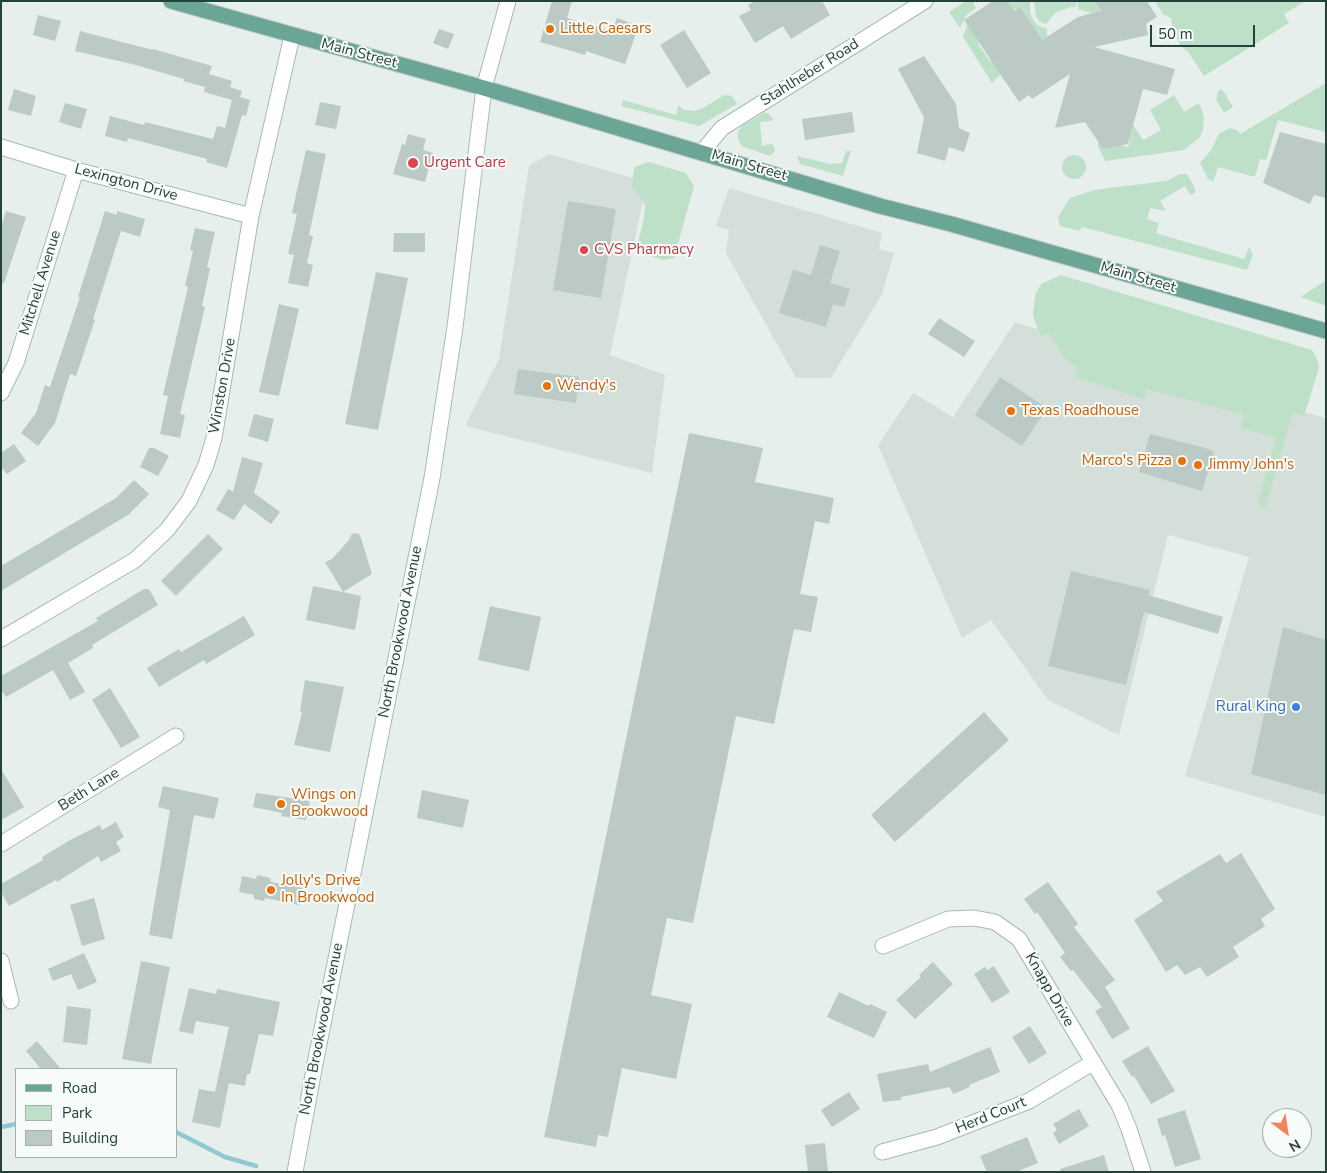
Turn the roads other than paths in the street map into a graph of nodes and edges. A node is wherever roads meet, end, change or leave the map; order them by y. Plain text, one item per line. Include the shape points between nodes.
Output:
1 (171, 1) edge
2 (508, 1) edge
3 (925, 1) edge
4 (292, 36) junction
5 (484, 88) junction
6 (1, 147) edge
7 (702, 152) junction
8 (76, 170) junction
9 (251, 216) junction
10 (1326, 331) edge
11 (1, 393) edge
12 (1, 639) edge
13 (176, 736) dead end
14 (1, 844) edge
15 (883, 946) dead end
16 (1, 962) edge
17 (11, 1001) dead end
18 (1092, 1063) junction
19 (882, 1152) dead end
20 (295, 1172) edge
21 (1143, 1172) edge

1 - 4 main road, Main Street
2 - 5 street, North Brookwood Avenue
3 - 7 street, Stahlheber Road via 722,128
4 - 5 main road, Main Street
4 - 9 street, Winston Drive
5 - 7 main road, Main Street
5 - 20 street, North Brookwood Avenue via 455,327 432,478
6 - 8 street, Lexington Drive
7 - 10 main road, Main Street via 880,206
8 - 9 street, Lexington Drive
8 - 11 street, Mitchell Avenue via 16,363
9 - 12 street, Winston Drive via 214,438 206,466 189,501 167,530 134,560
13 - 14 street, Beth Lane
15 - 18 street, Knapp Drive via 948,919 974,918 995,922 1019,939
16 - 17 street
18 - 19 street, Herd Court via 1029,1101 937,1137
18 - 21 street, Knapp Drive via 1118,1105

